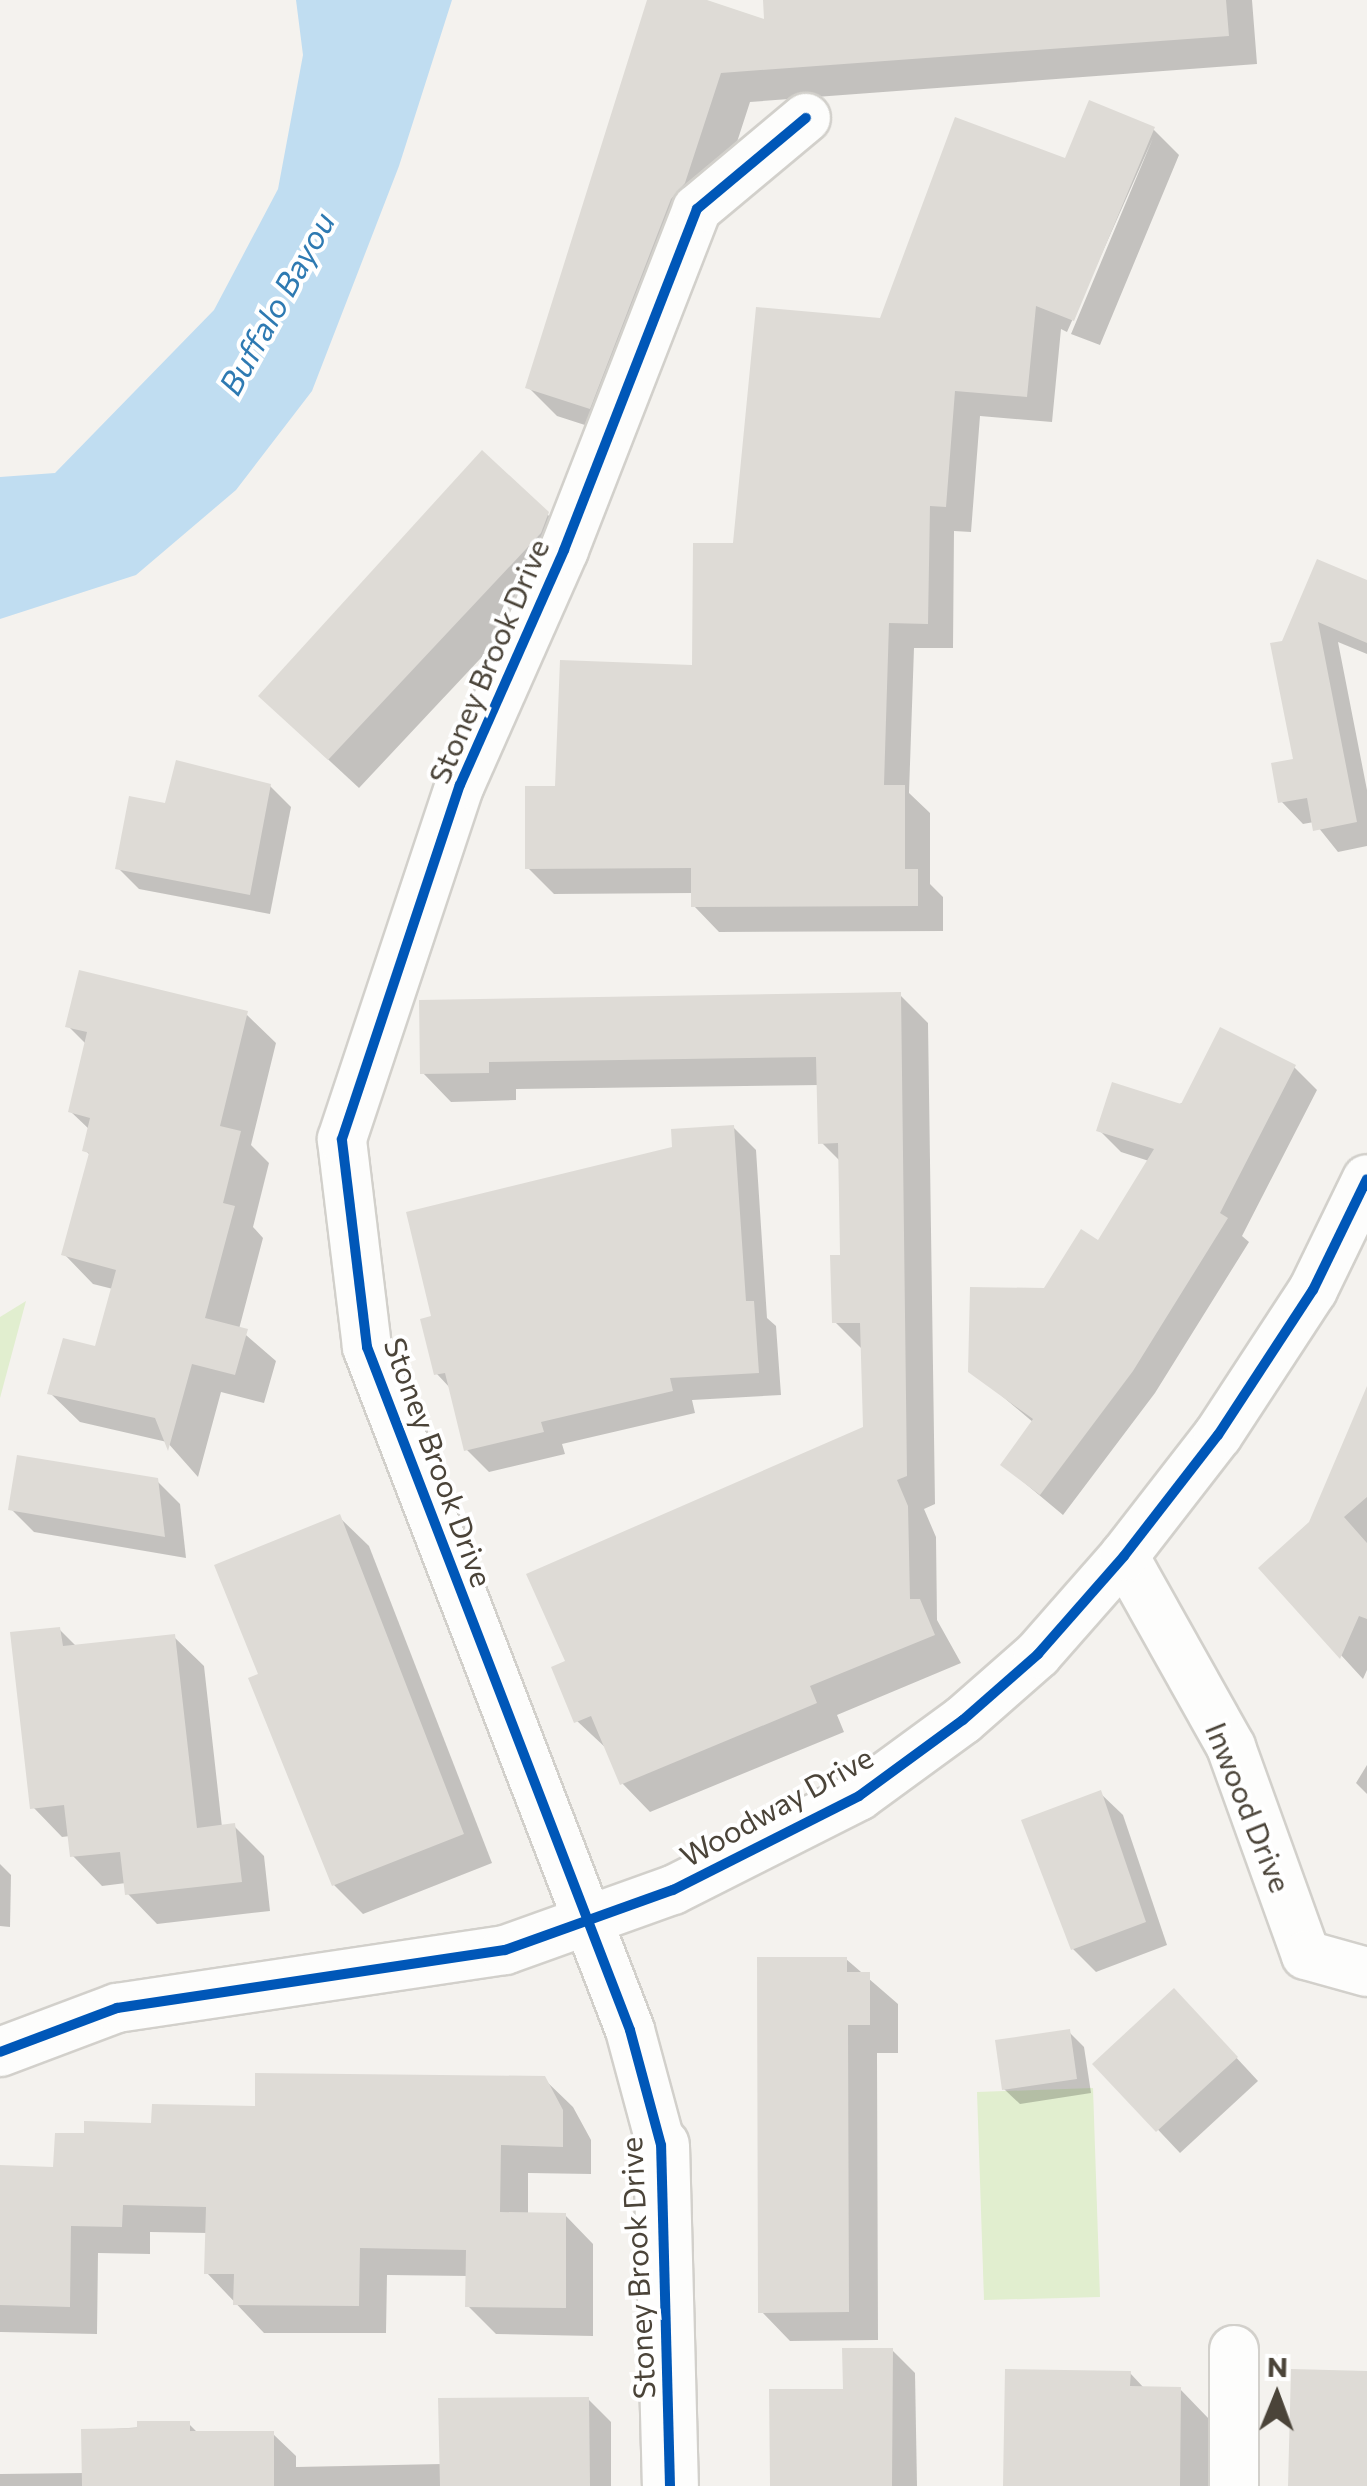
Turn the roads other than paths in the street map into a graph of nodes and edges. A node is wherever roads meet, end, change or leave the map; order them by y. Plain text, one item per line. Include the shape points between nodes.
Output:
1 (806, 118) dead end
2 (1367, 1178) edge
3 (1124, 1556) junction
4 (590, 1922) junction
5 (1367, 1972) edge
6 (0, 2052) edge
7 (662, 2145) joint
8 (1234, 2350) dead end
9 (670, 2486) edge
10 (1234, 2486) edge

1 - 4 street, Stoney Brook Drive via 697,208 564,550 460,785 342,1140 367,1347
2 - 3 street, Woodway Drive via 1313,1290 1218,1435
3 - 4 street, Woodway Drive via 1038,1654 963,1720 859,1796 673,1890
3 - 5 street, Inwood Drive via 1231,1747 1306,1955
4 - 6 street, Woodway Drive via 505,1950 116,2008
4 - 7 street, Stoney Brook Drive
7 - 9 street, Stoney Brook Drive
8 - 10 street

